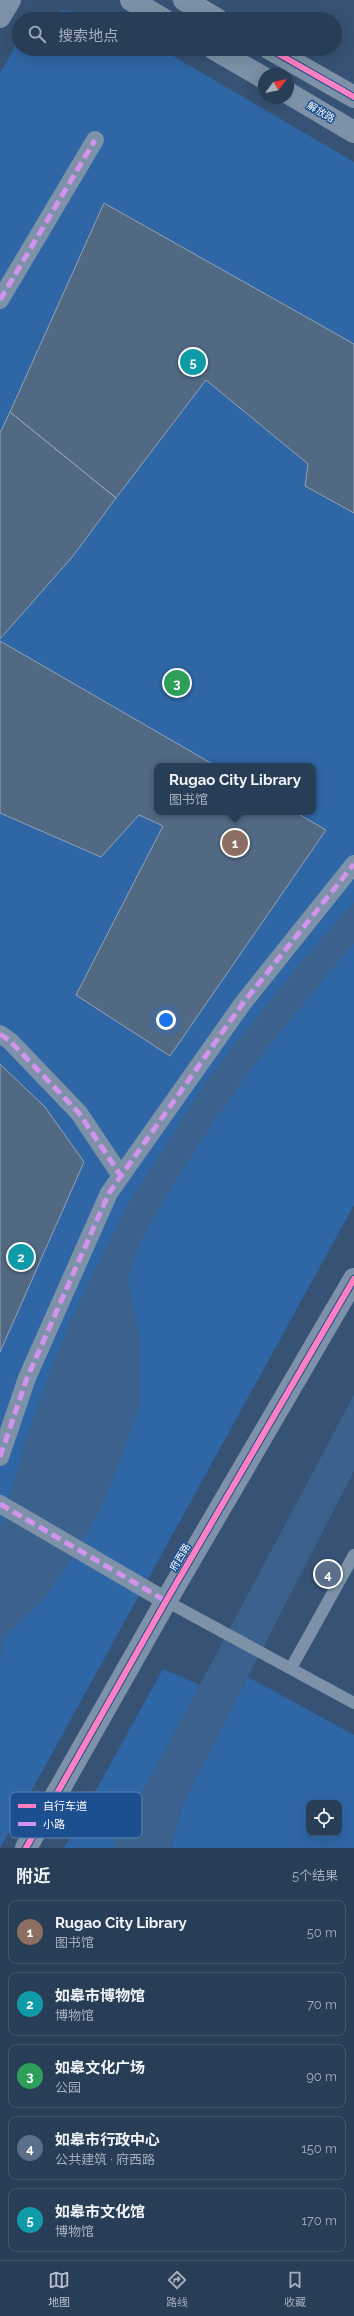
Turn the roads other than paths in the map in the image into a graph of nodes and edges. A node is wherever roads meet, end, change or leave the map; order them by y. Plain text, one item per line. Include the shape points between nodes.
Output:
1 (10, 0) edge
2 (131, 0) edge
3 (184, 0) edge
4 (151, 12) edge
5 (205, 12) edge
6 (0, 17) edge
7 (226, 56) edge
8 (282, 56) edge
9 (258, 75) edge
10 (294, 97) edge
11 (354, 97) edge
12 (354, 132) edge
13 (95, 140) dead end
14 (0, 300) edge
15 (354, 864) edge
16 (0, 1034) edge
17 (121, 1176) junction
18 (354, 1279) edge
19 (0, 1457) edge
20 (0, 1504) edge
21 (354, 1555) edge
22 (166, 1601) junction
23 (291, 1668) junction
24 (354, 1702) edge
25 (58, 1792) edge
26 (32, 1838) edge
27 (26, 1848) edge

1 - 6 street
2 - 4 street
3 - 5 street
7 - 9 street
8 - 11 street
10 - 12 street, 解放路
13 - 14 street
15 - 17 street via 243,1003
16 - 17 street via 10,1041 78,1113
17 - 19 street via 109,1194 27,1378
18 - 22 street, 府西路
20 - 22 street
21 - 23 lane
22 - 23 lane
22 - 25 street, 府西路
23 - 24 lane
26 - 27 street, 府西路

